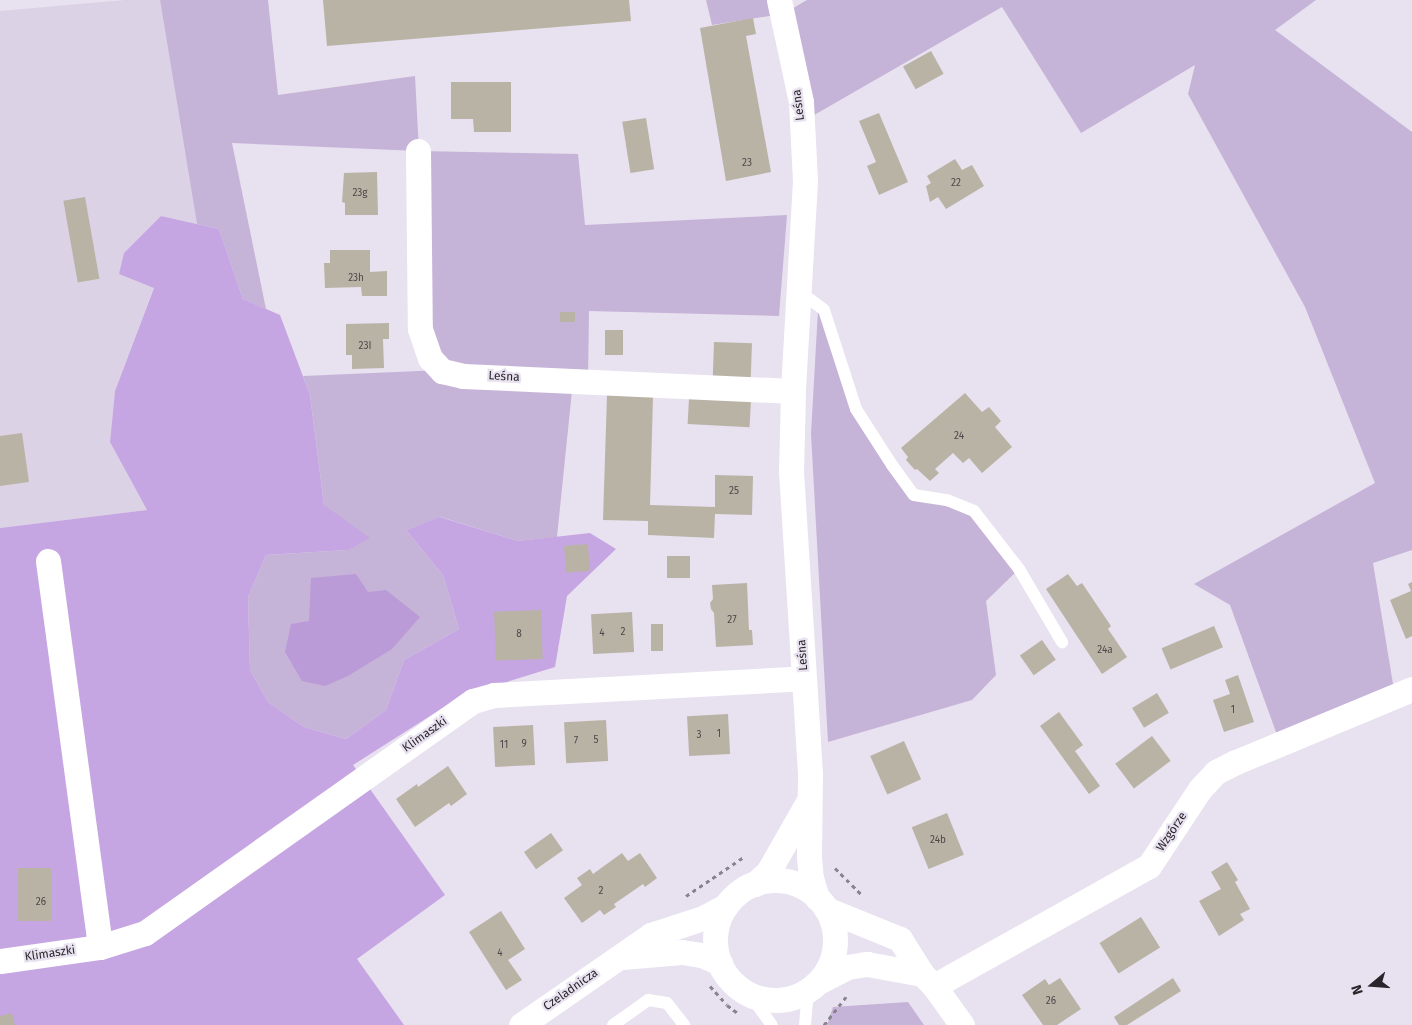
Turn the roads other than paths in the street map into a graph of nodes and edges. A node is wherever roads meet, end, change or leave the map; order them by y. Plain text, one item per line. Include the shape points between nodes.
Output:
1 (779, 0) edge
2 (418, 151) dead end
3 (799, 291) junction
4 (793, 391) junction
5 (48, 561) dead end
6 (1062, 642) dead end
7 (804, 678) junction
8 (1412, 689) edge
9 (809, 800) junction
10 (755, 884) junction
11 (822, 904) junction
12 (726, 906) junction
13 (100, 947) junction
14 (622, 956) junction
15 (0, 961) edge
16 (720, 963) junction
17 (928, 980) junction
18 (814, 986) junction
19 (750, 995) junction
20 (522, 1025) edge
21 (614, 1025) edge
22 (684, 1025) edge
23 (772, 1025) edge
24 (805, 1025) edge
25 (962, 1025) edge

1 - 3 street, Leśna via 800,102 805,181
2 - 4 street, Leśna via 420,329 430,358 442,371 464,376
3 - 4 street, Leśna
3 - 6 lane via 824,310 856,409 892,466 914,495 947,500 974,511 1019,569
4 - 7 street, Leśna via 791,471
5 - 13 street
7 - 9 street, Leśna
7 - 13 street, Klimaszki via 494,695 473,701 145,934
8 - 17 street, Wzgórze via 1216,772 1200,790 1149,866
9 - 10 street, Leśna via 768,872
9 - 11 street, Leśna via 811,878
10 - 11 street via 772,880 790,882 804,888
10 - 12 street via 739,892
11 - 17 street via 900,939
11 - 18 street via 832,923 834,954
12 - 14 street, Czeladnicza via 703,918 651,935
12 - 16 street via 715,936
13 - 15 street, Klimaszki
14 - 16 street, Czeladnicza via 682,952 702,955
14 - 20 street, Czeladnicza
16 - 19 street via 732,982
17 - 18 street via 867,964 847,967
17 - 25 street
18 - 19 street via 794,997 780,1000
18 - 24 lane
19 - 23 lane
21 - 22 lane via 648,1000 667,1002

